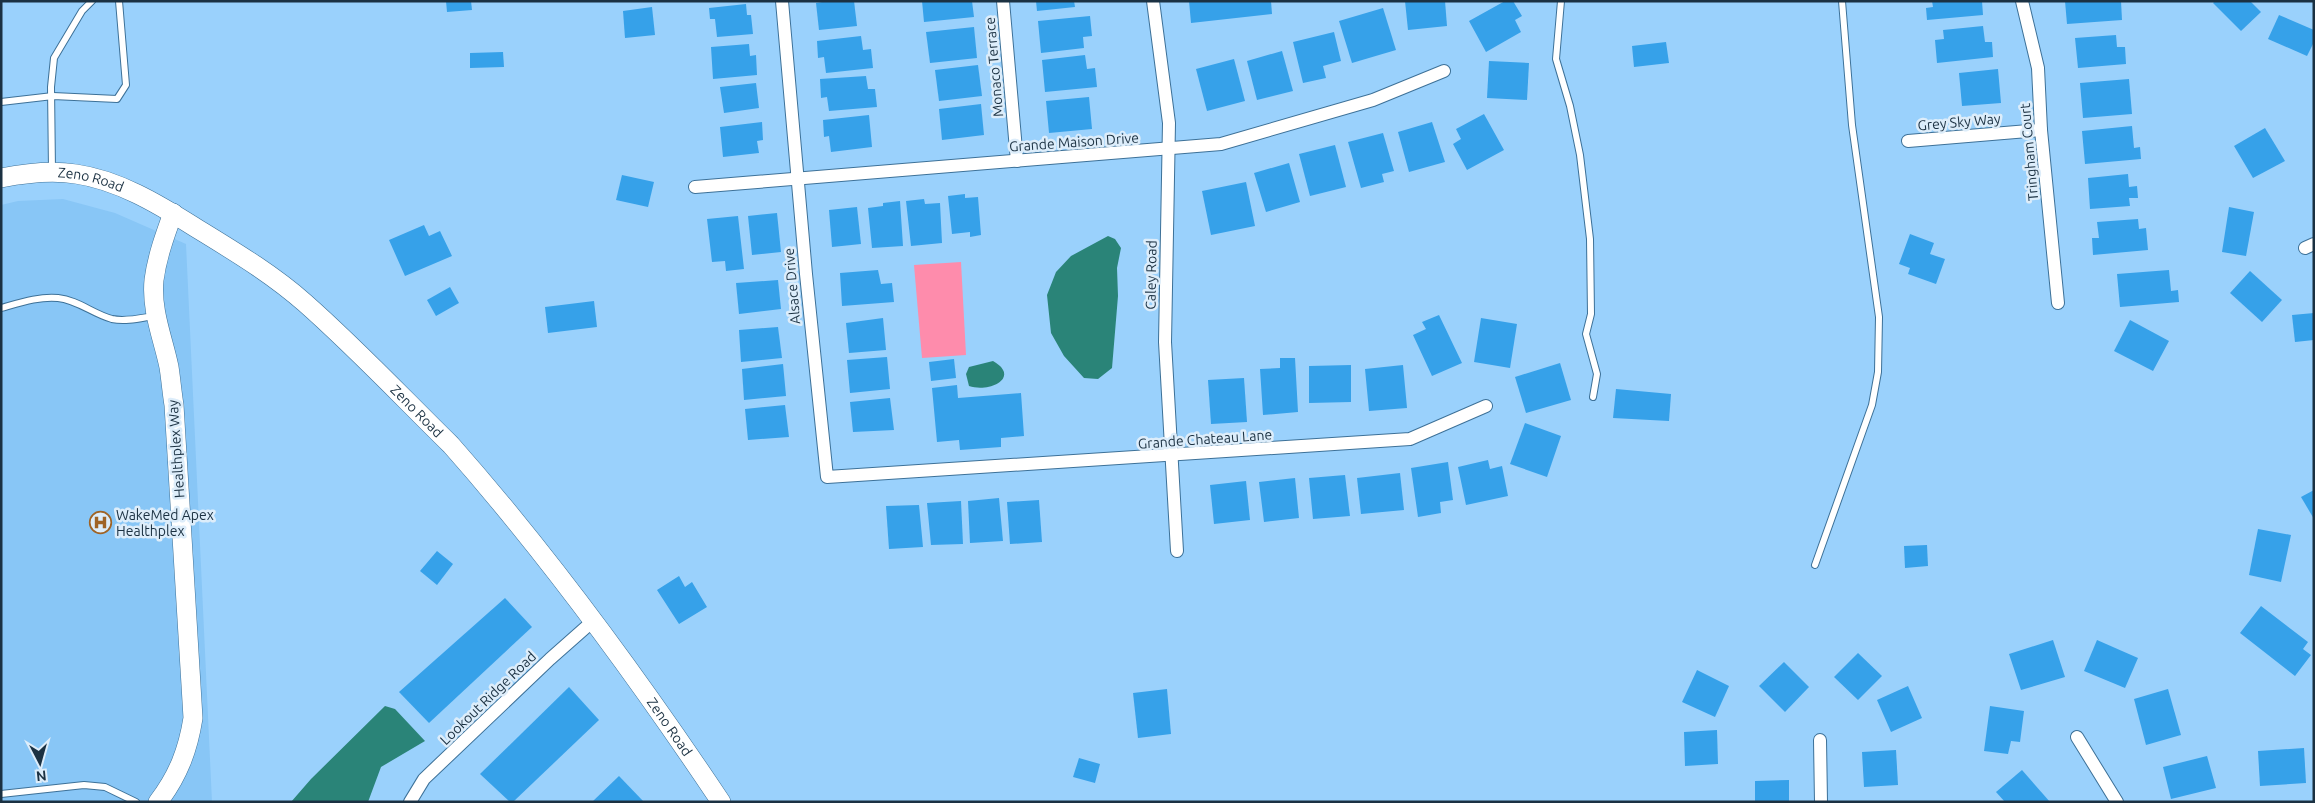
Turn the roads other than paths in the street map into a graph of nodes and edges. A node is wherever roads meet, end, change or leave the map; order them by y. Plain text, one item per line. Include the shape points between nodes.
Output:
1 (92, 1) edge
2 (119, 1) edge
3 (782, 1) edge
4 (1003, 1) edge
5 (1153, 1) edge
6 (1561, 1) edge
7 (1842, 1) edge
8 (2022, 1) edge
9 (1444, 71) dead end
10 (53, 96) junction
11 (1, 102) edge
12 (2041, 130) junction
13 (1908, 141) dead end
14 (1169, 149) junction
15 (1017, 161) junction
16 (52, 172) junction
17 (1, 178) edge
18 (798, 179) junction
19 (695, 187) dead end
20 (173, 213) junction
21 (2058, 303) dead end
22 (1, 308) edge
23 (155, 316) junction
24 (1594, 397) dead end
25 (1486, 406) dead end
26 (1171, 456) junction
27 (918, 472) joint
28 (1177, 551) dead end
29 (1815, 565) dead end
30 (593, 621) junction
31 (2077, 737) dead end
32 (1820, 740) dead end
33 (1, 794) edge
34 (136, 802) edge
35 (158, 802) edge
36 (410, 802) edge
37 (721, 802) edge
38 (1821, 802) edge
39 (2117, 802) edge

1 - 10 lane via 82,11 54,58
2 - 10 lane via 126,85 117,99
3 - 18 street, Alsace Drive
4 - 15 street, Monaco Terrace
5 - 14 street, Caley Road via 1170,122
6 - 24 lane via 1556,59 1570,106 1590,239 1591,314 1586,334 1597,374
7 - 29 lane via 1852,124 1878,317 1878,372 1872,405
8 - 12 street, Tringham Court via 2038,68
9 - 14 street, Grande Maison Drive via 1373,100 1248,138
10 - 11 lane
10 - 16 lane
12 - 13 street, Grey Sky Way
12 - 21 street, Tringham Court
14 - 15 street, Grande Maison Drive
14 - 26 street, Caley Road via 1165,332
15 - 18 street, Grande Maison Drive
16 - 17 street, Zeno Road
16 - 20 street, Zeno Road via 100,179
18 - 19 street, Grande Maison Drive
18 - 27 street, Alsace Drive via 827,477
20 - 23 street, Healthplex Way via 154,281
20 - 30 street, Zeno Road via 276,280 337,332 462,458
22 - 23 lane via 37,299 58,298 78,303 112,319
23 - 35 street, Healthplex Way via 174,406 193,718 178,771
25 - 26 street, Grande Chateau Lane via 1410,439
26 - 27 street, Grande Chateau Lane
26 - 28 street, Caley Road
30 - 36 street, Lookout Ridge Road via 424,780
30 - 37 street, Zeno Road
31 - 39 street
32 - 38 street
33 - 34 lane via 84,785 105,786

